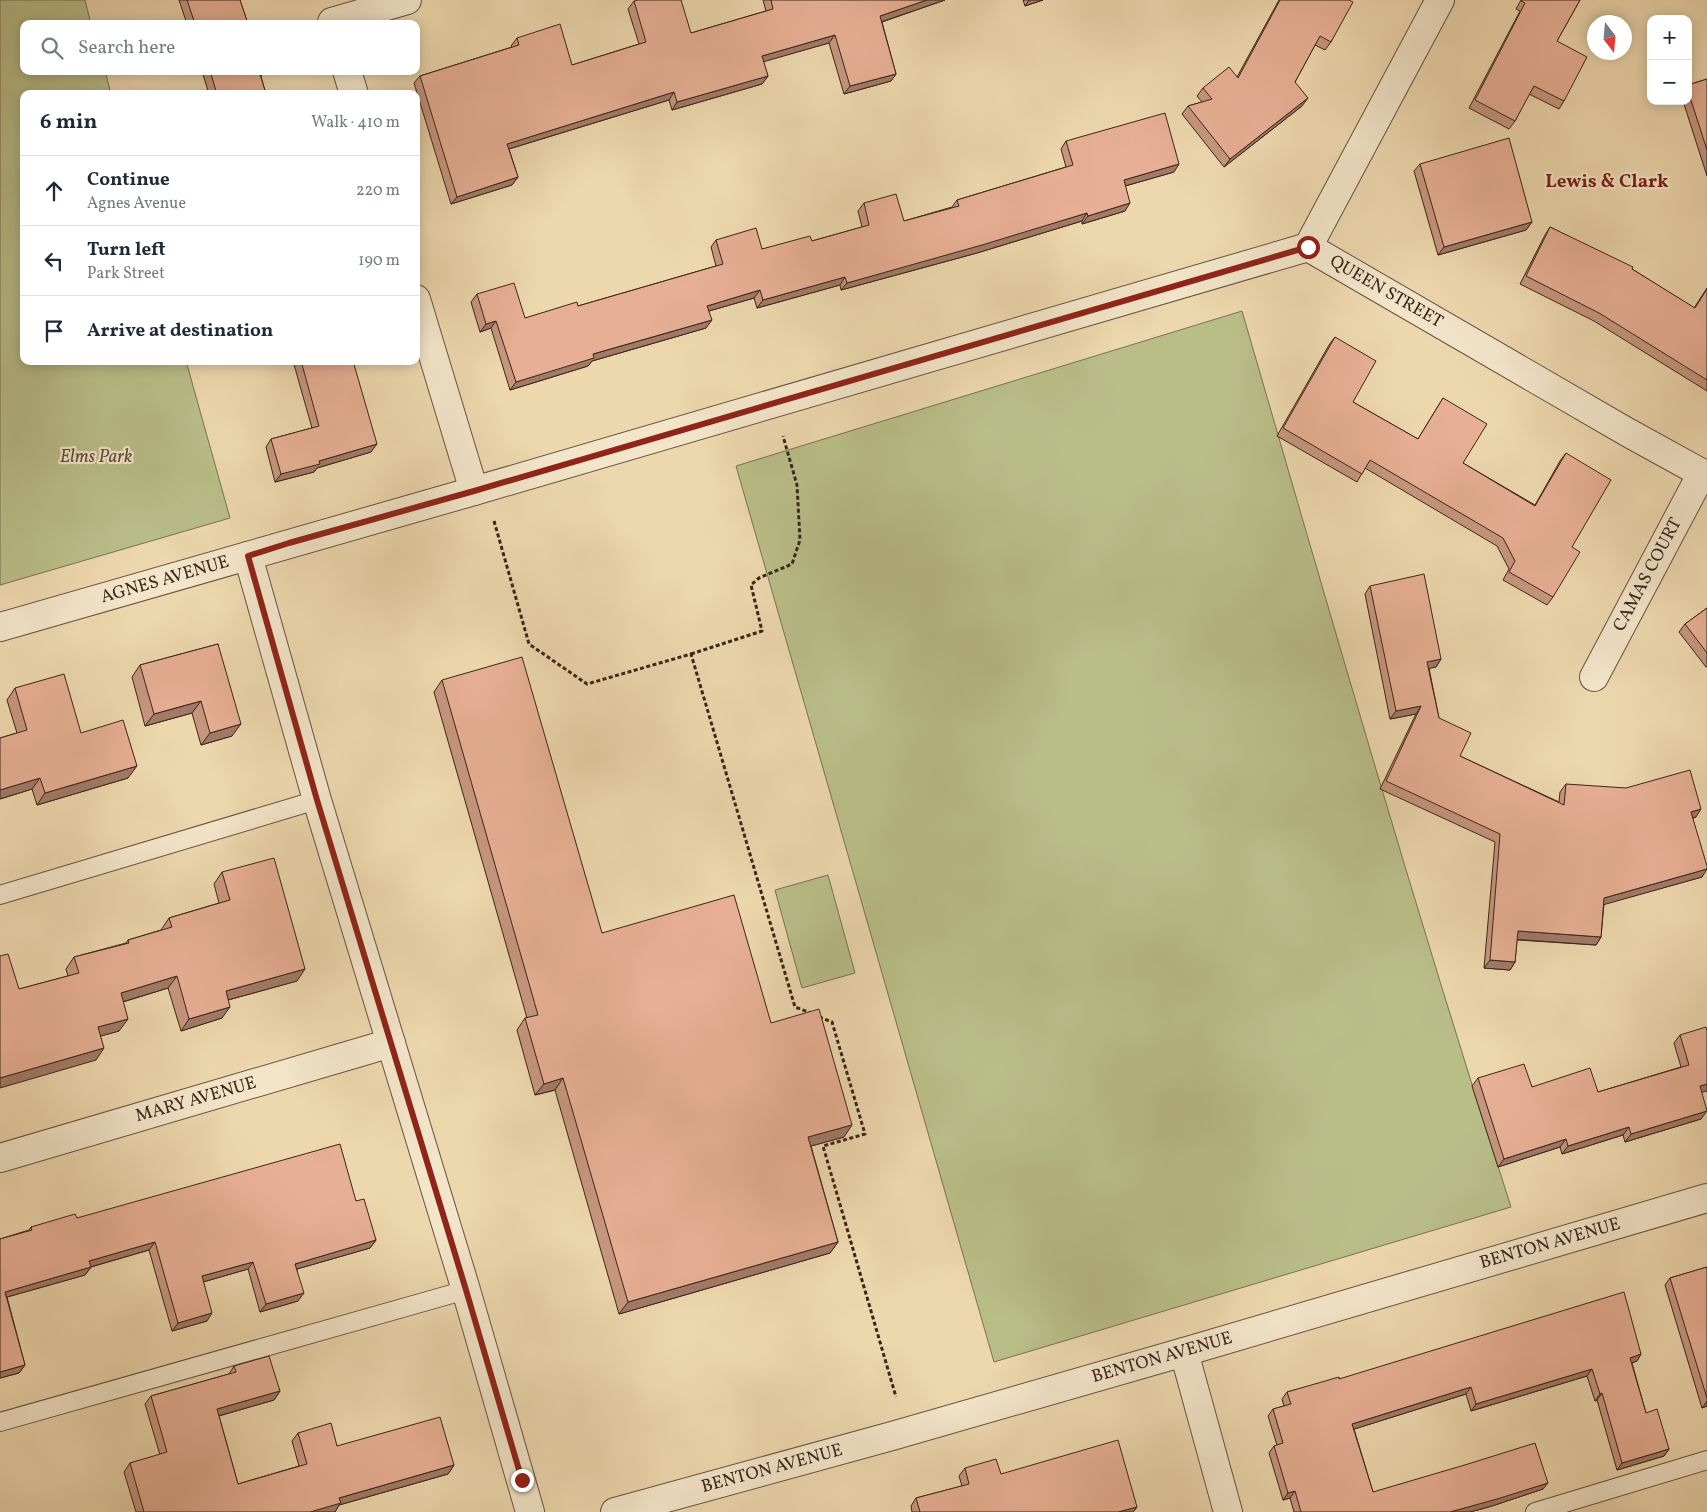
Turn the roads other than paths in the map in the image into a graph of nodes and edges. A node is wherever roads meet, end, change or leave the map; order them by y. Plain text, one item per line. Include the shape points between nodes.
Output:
1 (407, 0) edge
2 (1440, 0) edge
3 (330, 15) edge
4 (348, 75) edge
5 (353, 90) edge
6 (1308, 247) junction
7 (420, 312) edge
8 (1704, 474) edge
9 (474, 491) junction
10 (248, 556) junction
11 (0, 627) edge
12 (1594, 677) dead end
13 (317, 800) junction
14 (0, 895) edge
15 (391, 1043) junction
16 (0, 1158) edge
17 (1707, 1198) edge
18 (466, 1290) junction
19 (1184, 1352) junction
20 (0, 1422) edge
21 (1707, 1460) edge
22 (530, 1512) edge
23 (615, 1512) edge
24 (1228, 1512) edge
25 (1535, 1512) edge

1 - 3 street
2 - 6 street
4 - 5 street
6 - 8 street, QUEEN STREET
6 - 9 street, AGNES AVENUE
7 - 9 street
8 - 12 street, CAMAS COURT
9 - 10 street, AGNES AVENUE
10 - 11 street, AGNES AVENUE
10 - 13 street
13 - 14 lane
13 - 15 street
15 - 16 street, MARY AVENUE
15 - 18 street
17 - 19 street, BENTON AVENUE
18 - 20 lane
18 - 22 street
19 - 23 street, BENTON AVENUE
19 - 24 street
21 - 25 lane

